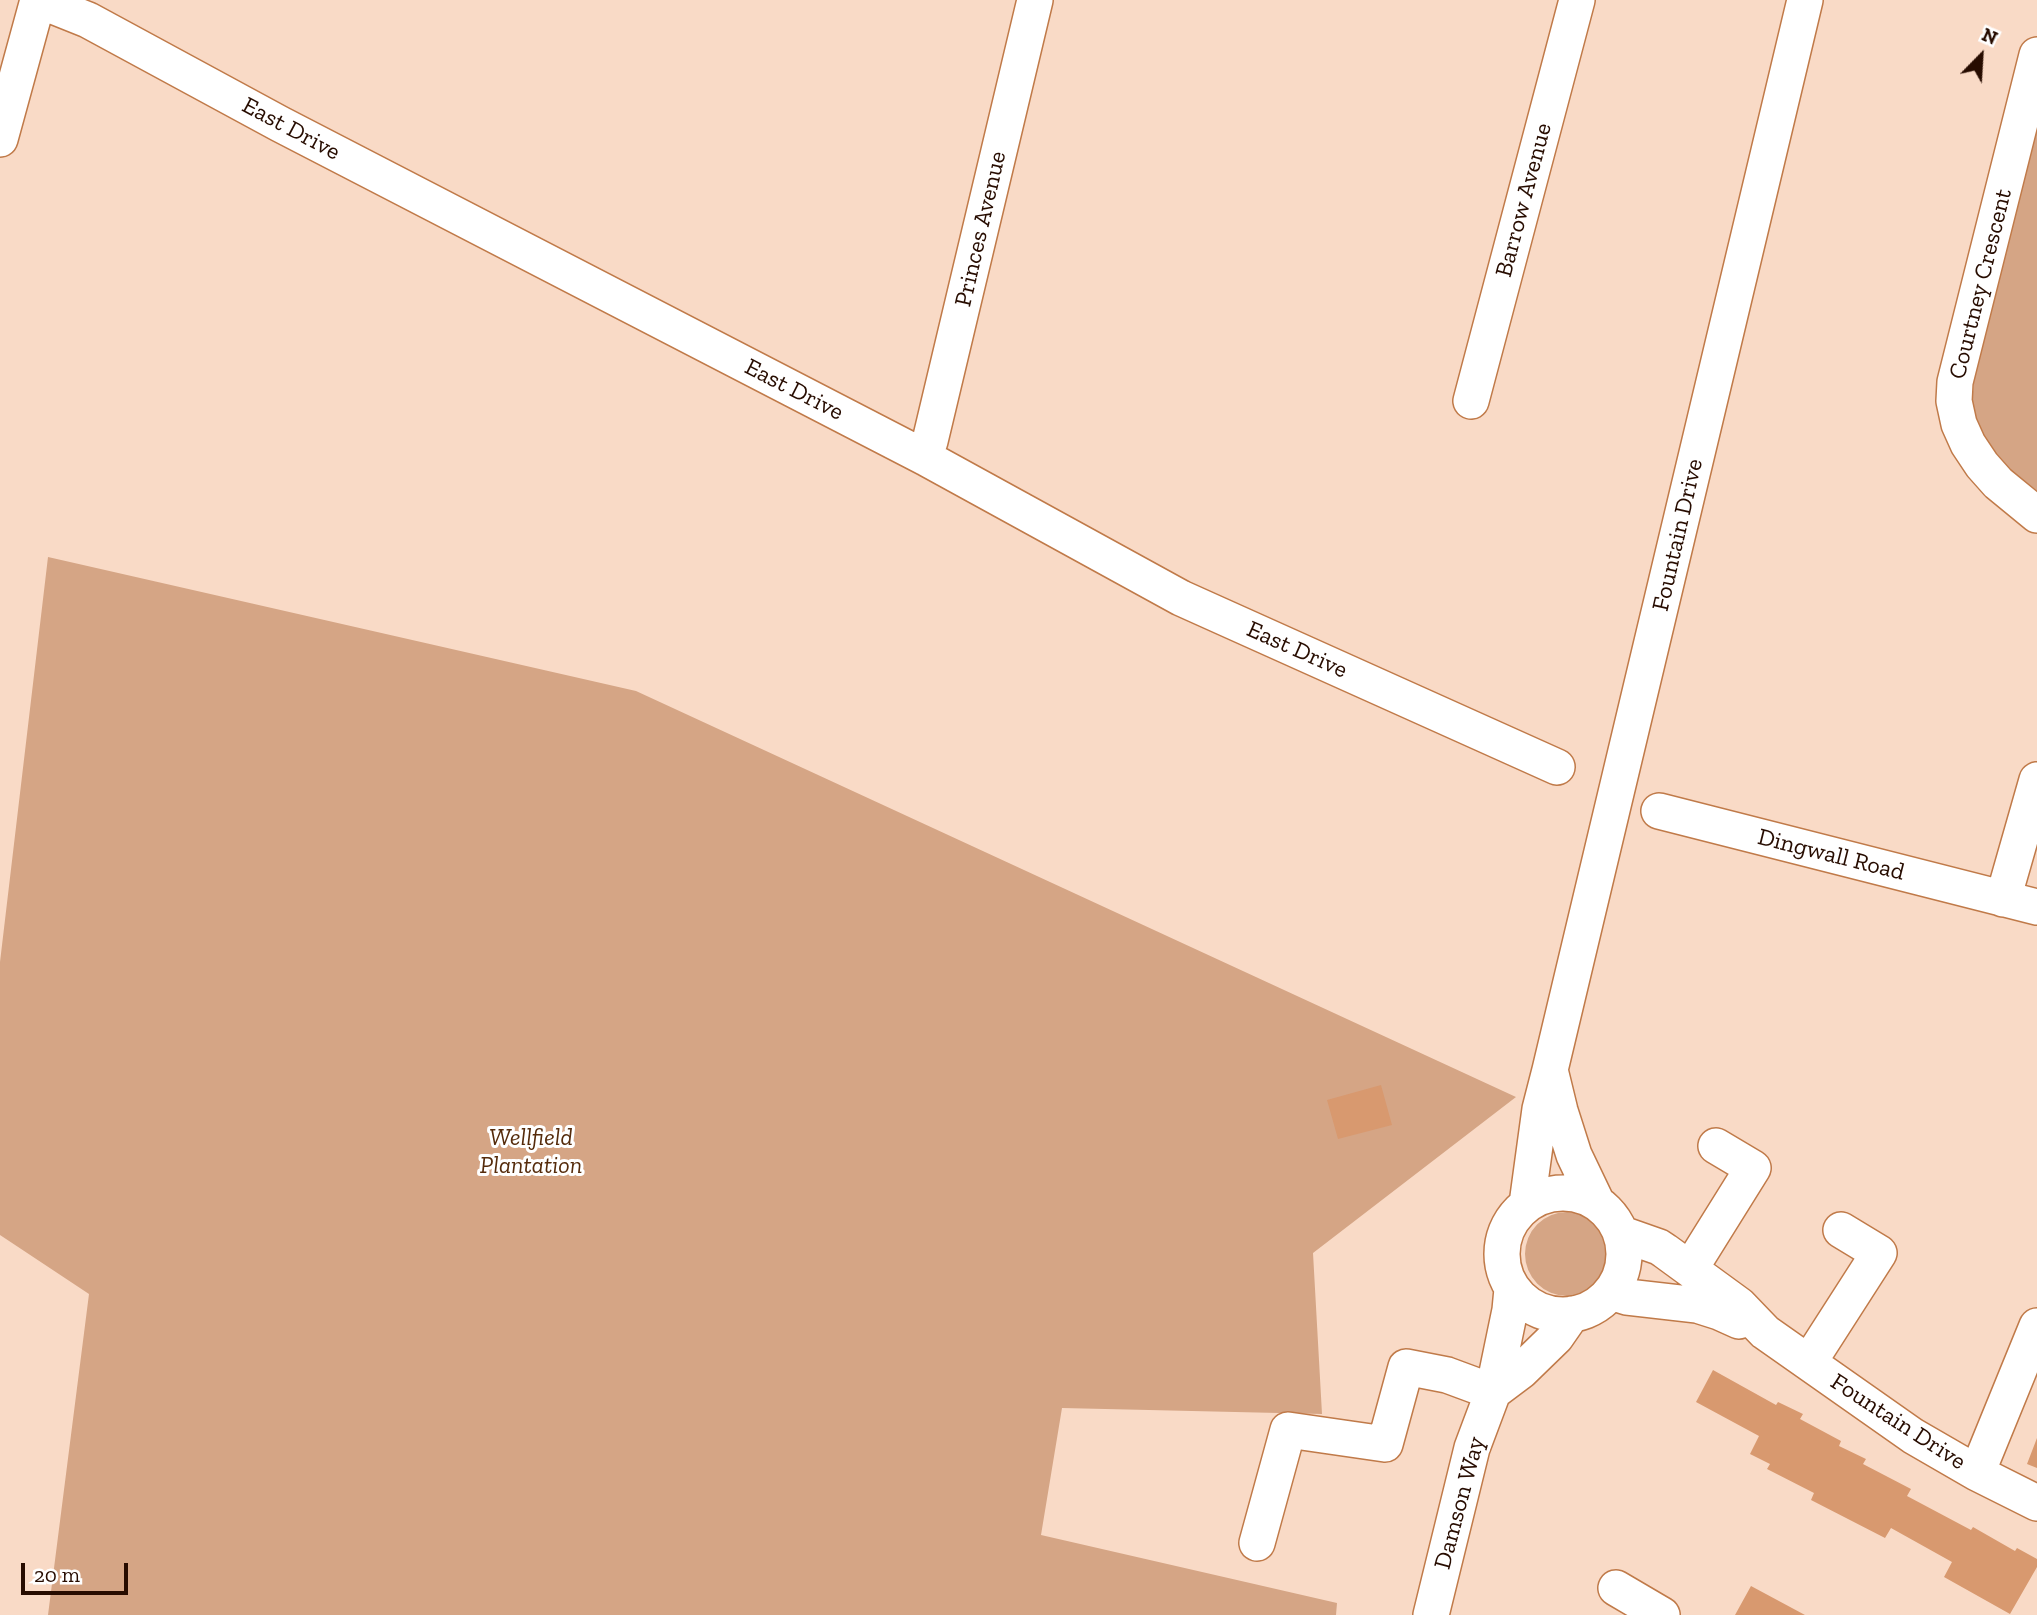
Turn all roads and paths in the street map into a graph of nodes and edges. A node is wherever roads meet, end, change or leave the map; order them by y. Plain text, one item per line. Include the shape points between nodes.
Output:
1 (38, 0) edge
2 (1035, 0) edge
3 (1577, 0) edge
4 (1805, 0) edge
5 (2036, 64) edge
6 (0, 139) edge
7 (1471, 401) dead end
8 (924, 457) junction
9 (2037, 514) edge
10 (1557, 766) dead end
11 (2037, 780) edge
12 (1658, 811) dead end
13 (2003, 898) junction
14 (2037, 907) edge
15 (1550, 1070) junction
16 (1716, 1146) dead end
17 (1595, 1201) junction
18 (1527, 1204) junction
19 (1841, 1230) dead end
20 (1622, 1234) junction
21 (1690, 1269) junction
22 (1512, 1289) junction
23 (1611, 1293) junction
24 (1572, 1314) junction
25 (2037, 1325) edge
26 (1765, 1332) junction
27 (1808, 1362) junction
28 (1493, 1392) junction
29 (1977, 1473) junction
30 (2037, 1503) edge
31 (1257, 1543) dead end
32 (1616, 1588) dead end
33 (1432, 1615) edge
34 (1662, 1615) edge

1 - 6 street
1 - 8 street, East Drive via 88,20
2 - 8 street, Princes Avenue
3 - 7 street, Barrow Avenue
4 - 15 street, Fountain Drive
5 - 9 street, Courtney Crescent via 1955,382 1954,401 1959,424 1982,465
8 - 10 street, East Drive via 1181,598
11 - 13 street
12 - 13 street, Dingwall Road
13 - 14 street, Dingwall Road
15 - 17 street, Fountain Drive via 1574,1155
15 - 18 street, Fountain Drive via 1539,1109
16 - 21 street via 1753,1168
17 - 18 street via 1568,1192 1546,1194
17 - 20 street via 1612,1215
18 - 22 street via 1510,1222 1502,1242 1502,1263
19 - 27 street via 1879,1253
20 - 21 street, Fountain Drive via 1659,1247
20 - 23 street via 1622,1274
21 - 26 street, Fountain Drive via 1739,1305
22 - 24 street via 1527,1305 1542,1312
22 - 28 street, Damson Way
23 - 24 street via 1595,1307
23 - 26 street, Fountain Drive via 1697,1305
24 - 28 street via 1556,1337
25 - 29 street
26 - 27 street, Fountain Drive
27 - 29 street, Fountain Drive via 1913,1436
28 - 31 street via 1447,1375 1406,1367 1385,1444 1288,1430
28 - 33 street, Damson Way via 1472,1448
29 - 30 street, Fountain Drive
32 - 34 street

